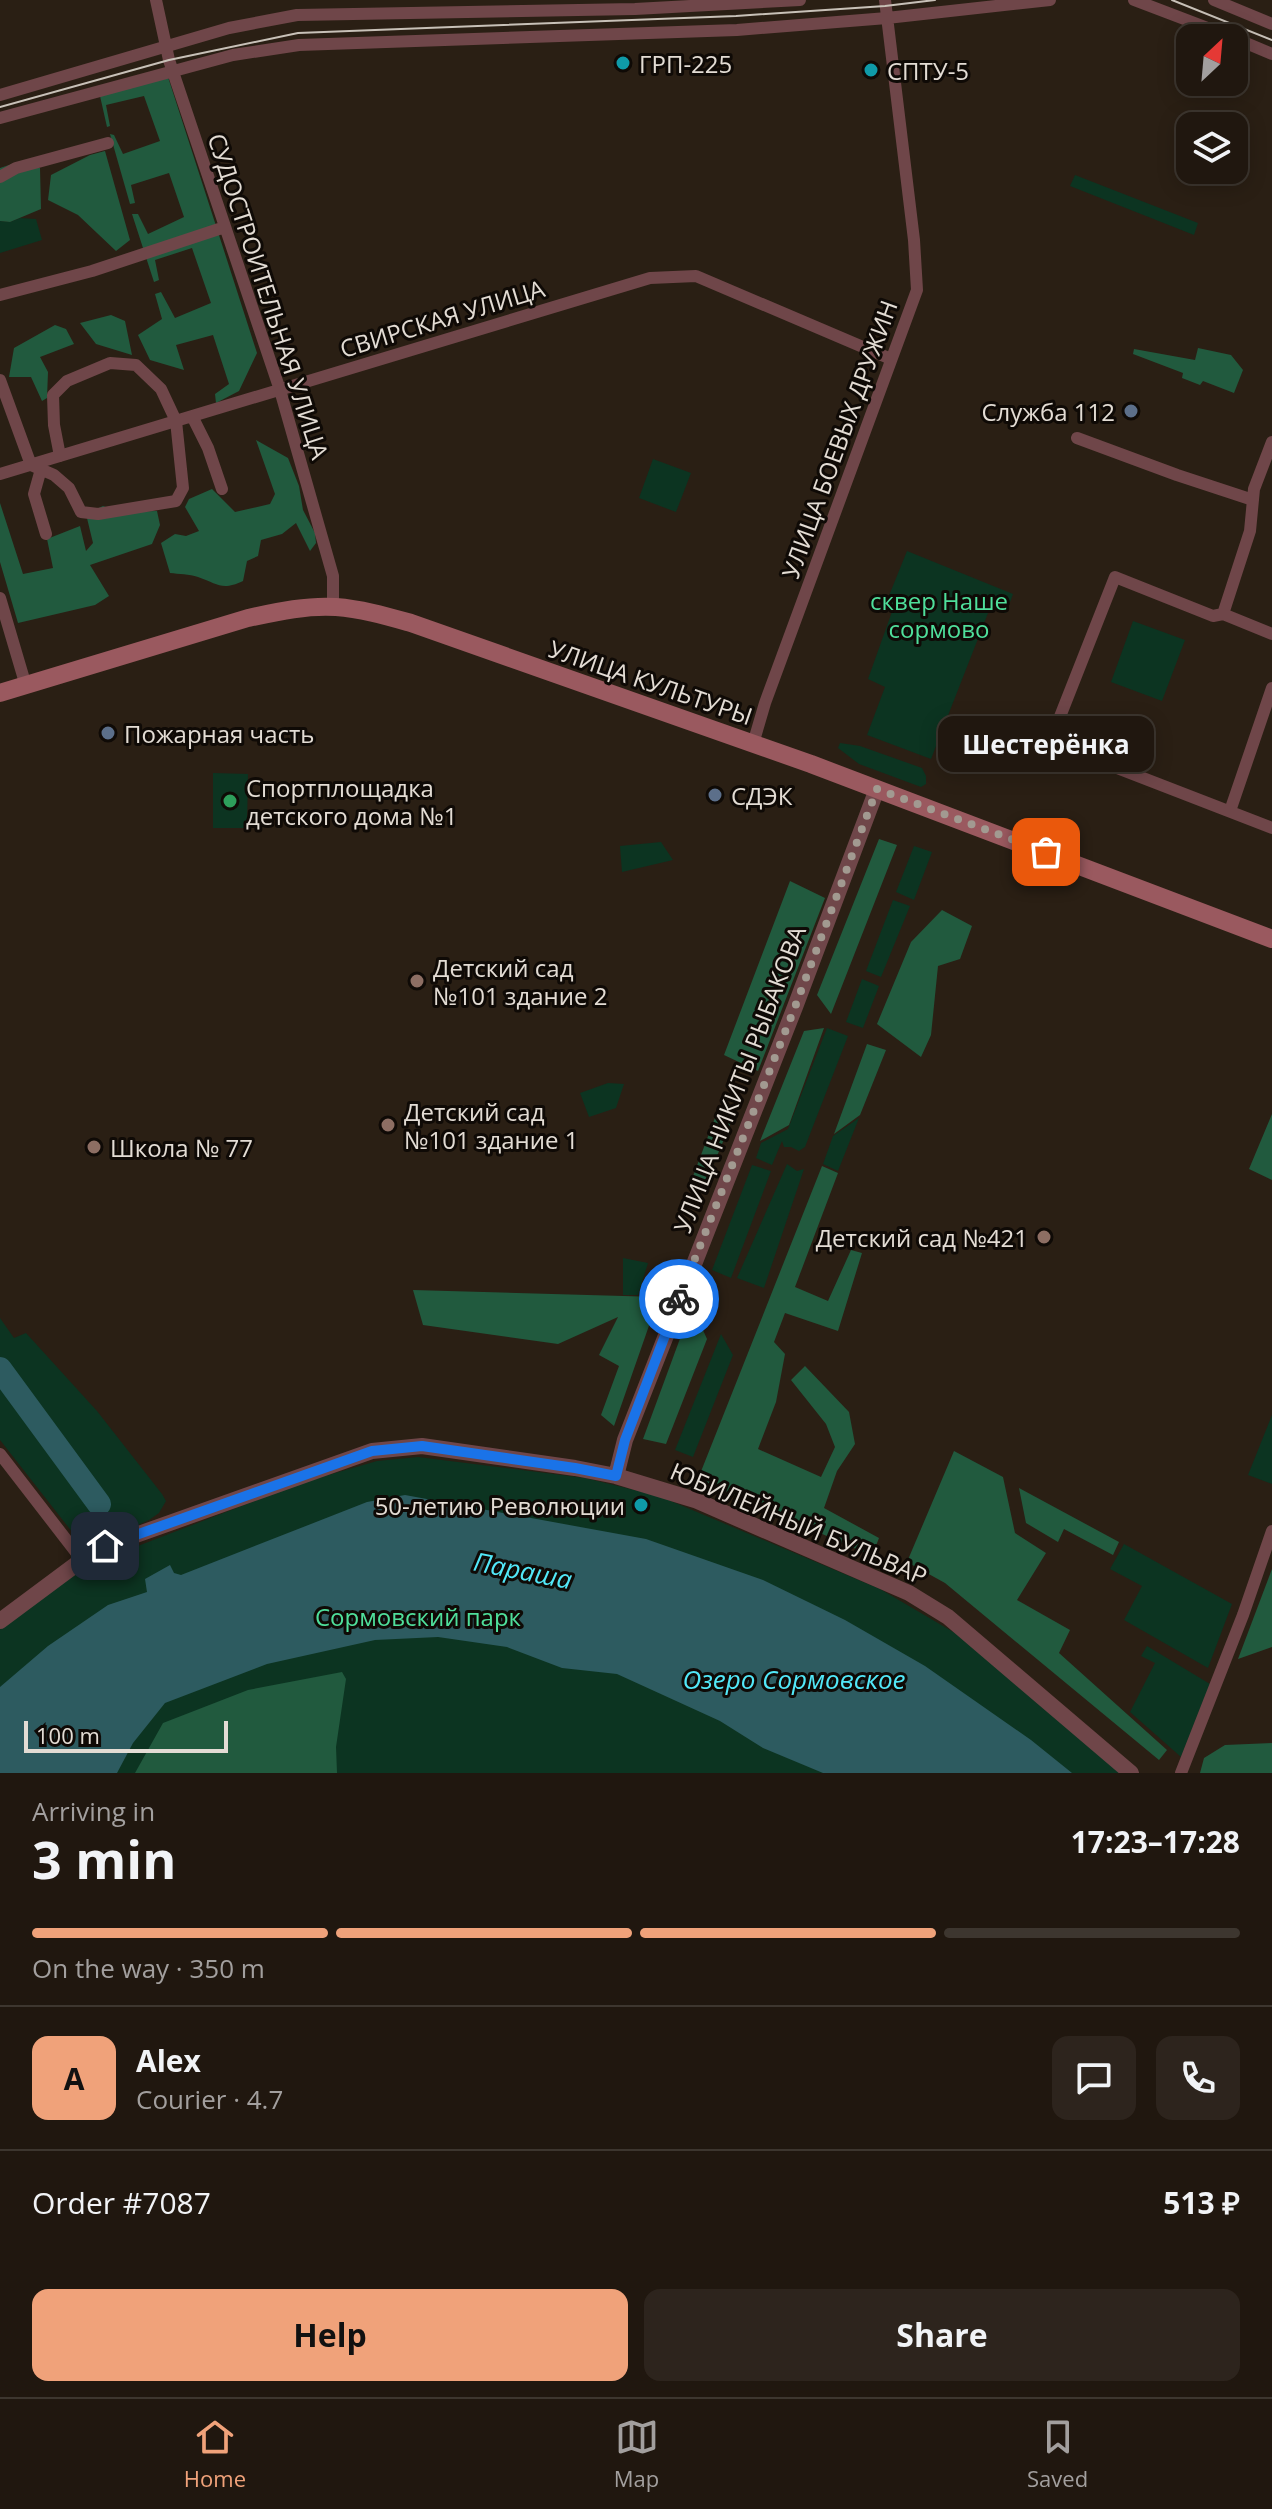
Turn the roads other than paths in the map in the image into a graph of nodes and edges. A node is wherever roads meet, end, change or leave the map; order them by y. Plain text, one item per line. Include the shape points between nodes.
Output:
1 (156, 0) edge
2 (800, 0) edge
3 (885, 0) edge
4 (1050, 0) edge
5 (1134, 0) edge
6 (1214, 0) edge
7 (734, 3) edge
8 (887, 18) junction
9 (1197, 24) edge
10 (1272, 24) edge
11 (737, 30) junction
12 (1248, 44) edge
13 (166, 48) junction
14 (1272, 54) edge
15 (172, 70) junction
16 (0, 95) edge
17 (0, 118) edge
18 (108, 143) dead end
19 (0, 177) edge
20 (225, 227) junction
21 (0, 295) edge
22 (891, 359) junction
23 (0, 380) edge
24 (280, 390) junction
25 (192, 416) junction
26 (176, 421) junction
27 (1077, 438) dead end
28 (1272, 442) edge
29 (60, 456) junction
30 (36, 467) junction
31 (0, 474) edge
32 (222, 489) dead end
33 (1254, 494) junction
34 (46, 534) dead end
35 (0, 598) edge
36 (333, 606) junction
37 (1223, 614) junction
38 (1272, 634) edge
39 (26, 686) junction
40 (1272, 688) edge
41 (0, 693) edge
42 (753, 744) junction
43 (877, 789) junction
44 (1230, 811) junction
45 (1272, 828) edge
46 (1272, 939) edge
47 (0, 1454) edge
48 (616, 1476) junction
49 (1272, 1531) edge
50 (82, 1560) junction
51 (0, 1621) edge
52 (1131, 1773) edge
53 (1181, 1773) edge

1 - 13 street, СУДОСТРОИТЕЛЬНАЯ УЛИЦА
2 - 7 street
3 - 8 street, УЛИЦА БОЕВЫХ ДРУЖИН
4 - 8 street
5 - 9 street
6 - 10 street
7 - 11 street
7 - 13 street via 297,15 229,28
8 - 11 street
8 - 22 street, УЛИЦА БОЕВЫХ ДРУЖИН via 917,290
11 - 15 street via 299,45
12 - 14 street
13 - 15 street, СУДОСТРОИТЕЛЬНАЯ УЛИЦА
13 - 16 street
15 - 17 street
15 - 20 street, СУДОСТРОИТЕЛЬНАЯ УЛИЦА
18 - 19 street
20 - 21 street
20 - 24 street, СУДОСТРОИТЕЛЬНАЯ УЛИЦА
22 - 24 street, СВИРСКАЯ УЛИЦА via 696,276 650,278
22 - 42 street, УЛИЦА БОЕВЫХ ДРУЖИН
23 - 30 street
24 - 25 street, СВИРСКАЯ УЛИЦА
24 - 36 street, СУДОСТРОИТЕЛЬНАЯ УЛИЦА via 333,576
25 - 26 street, СВИРСКАЯ УЛИЦА
25 - 32 street
26 - 29 street, СВИРСКАЯ УЛИЦА
26 - 29 street via 161,389 136,365 110,363 67,381 53,395
26 - 30 street via 183,488 176,501 81,512 69,488
27 - 33 street via 1177,475
28 - 33 street
29 - 30 street, СВИРСКАЯ УЛИЦА
30 - 31 street, СВИРСКАЯ УЛИЦА
30 - 34 street via 34,494
33 - 37 street via 1250,531
35 - 39 street
36 - 39 main road, УЛИЦА КУЛЬТУРЫ via 248,618
36 - 42 main road, УЛИЦА КУЛЬТУРЫ via 411,623
37 - 38 street
37 - 44 street via 1213,616 1115,577 1050,742
39 - 41 main road, УЛИЦА КУЛЬТУРЫ
40 - 44 street
42 - 43 main road, УЛИЦА КУЛЬТУРЫ
43 - 46 main road, УЛИЦА КУЛЬТУРЫ
43 - 48 street, УЛИЦА НИКИТЫ РЫБАКОВА via 636,1410
44 - 45 street
47 - 50 street
48 - 50 street, ЮБИЛЕЙНЫЙ БУЛЬВАР via 422,1446 372,1451 105,1546
48 - 52 street, ЮБИЛЕЙНЫЙ БУЛЬВАР via 695,1500 909,1593 948,1617
49 - 53 street
50 - 51 street, ЮБИЛЕЙНЫЙ БУЛЬВАР

